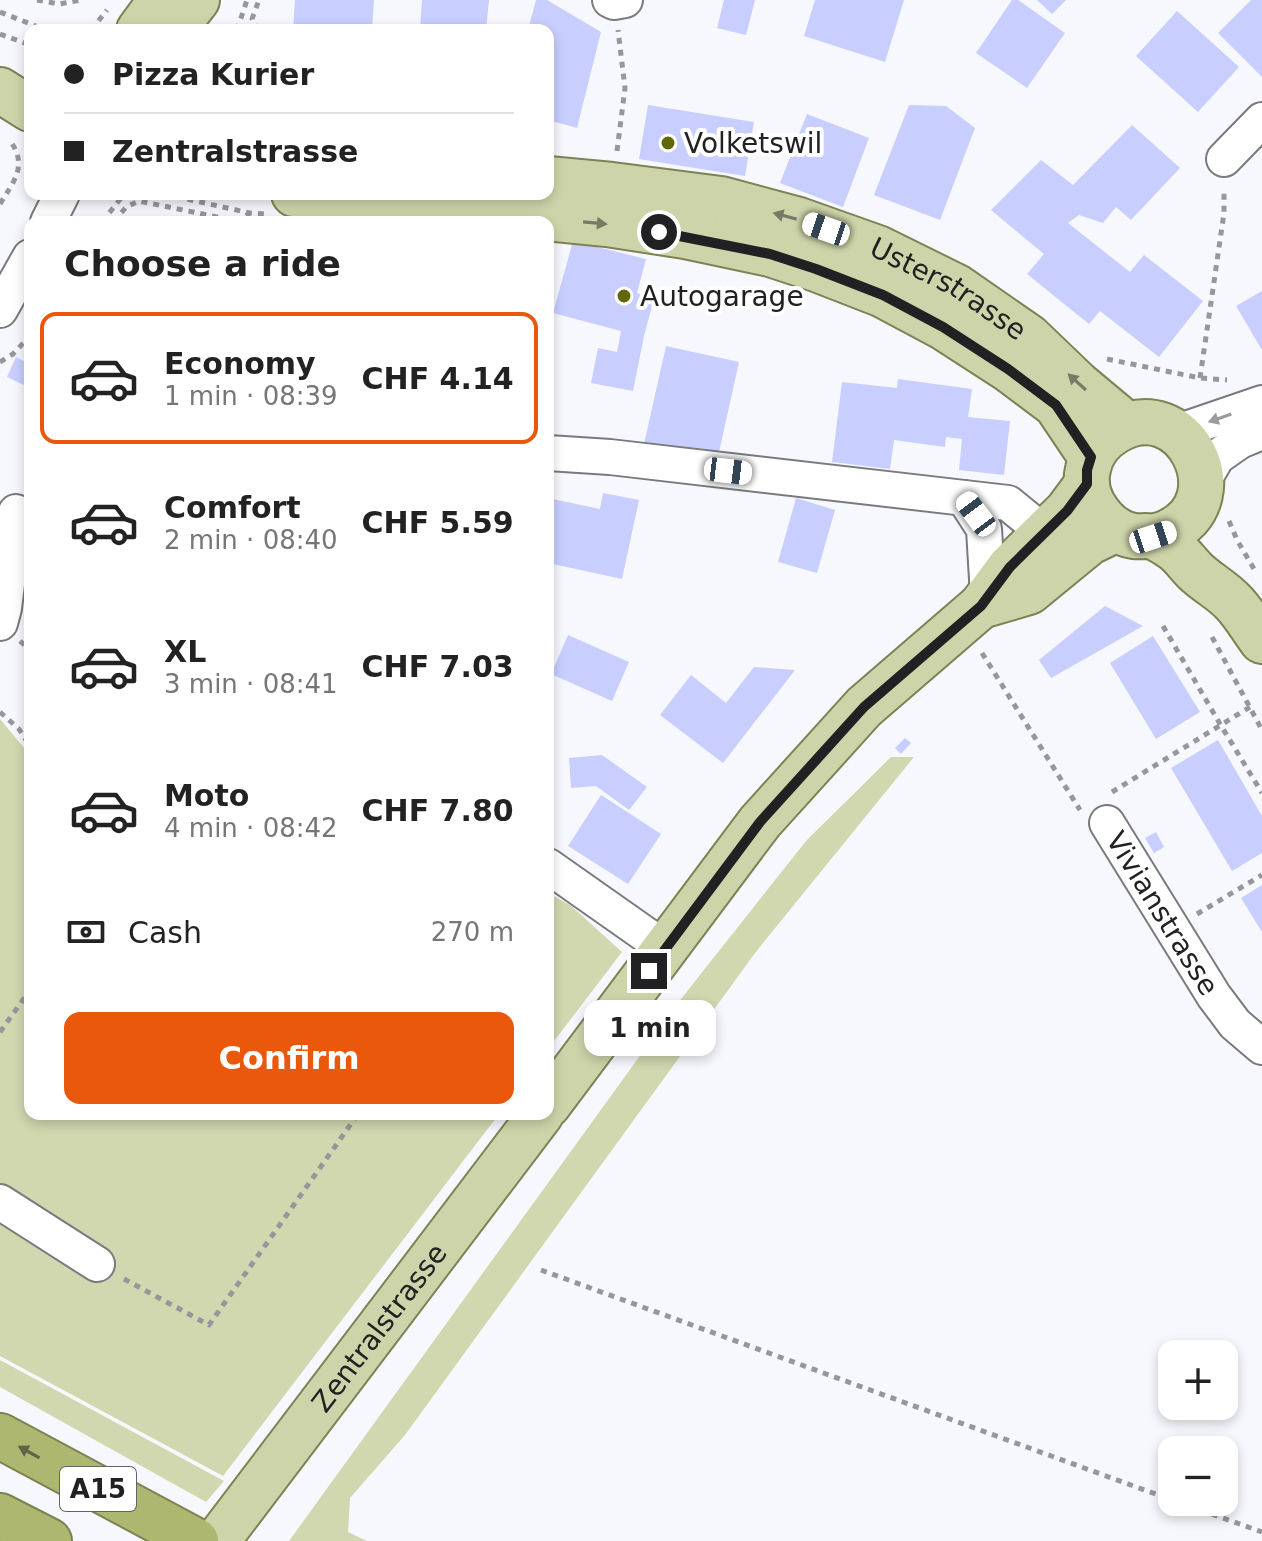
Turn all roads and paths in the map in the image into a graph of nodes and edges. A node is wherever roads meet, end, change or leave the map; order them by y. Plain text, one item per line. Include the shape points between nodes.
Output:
1 (37, 0) edge
2 (81, 0) edge
3 (161, 0) edge
4 (197, 0) edge
5 (247, 0) edge
6 (259, 0) edge
7 (617, 1) edge
8 (0, 12) edge
9 (31, 24) edge
10 (143, 24) edge
11 (178, 24) edge
12 (239, 24) edge
13 (255, 24) edge
14 (0, 34) edge
15 (24, 43) edge
16 (0, 61) edge
17 (24, 73) edge
18 (0, 90) edge
19 (24, 105) edge
20 (1262, 120) edge
21 (0, 135) edge
22 (1224, 159) joint
23 (554, 180) edge
24 (612, 185) junction
25 (119, 200) edge
26 (191, 200) edge
27 (0, 204) edge
28 (284, 204) edge
29 (250, 213) junction
30 (107, 216) edge
31 (119, 216) edge
32 (212, 216) edge
33 (245, 216) edge
34 (478, 216) edge
35 (554, 221) edge
36 (24, 266) edge
37 (4, 295) edge
38 (24, 342) edge
39 (1102, 358) dead end
40 (0, 362) edge
41 (1200, 378) junction
42 (1219, 380) dead end
43 (1262, 403) edge
44 (1127, 425) junction
45 (1177, 432) junction
46 (1262, 432) edge
47 (554, 453) edge
48 (1089, 471) junction
49 (964, 498) junction
50 (1197, 498) junction
51 (15, 511) edge
52 (1035, 525) dead end
53 (1134, 533) junction
54 (1237, 540) dead end
55 (1230, 599) junction
56 (977, 608) junction
57 (0, 623) edge
58 (1163, 626) dead end
59 (1262, 641) edge
60 (1250, 707) junction
61 (0, 712) edge
62 (1220, 724) junction
63 (1262, 730) edge
64 (24, 737) edge
65 (1262, 793) edge
66 (1107, 809) junction
67 (554, 870) edge
68 (1262, 875) edge
69 (1172, 929) junction
70 (666, 949) junction
71 (24, 998) edge
72 (0, 1032) edge
73 (1262, 1047) edge
74 (554, 1097) edge
75 (354, 1120) edge
76 (536, 1120) edge
77 (0, 1202) edge
78 (97, 1264) joint
79 (541, 1270) dead end
80 (0, 1436) edge
81 (1158, 1495) edge
82 (0, 1516) edge
83 (1217, 1516) edge
84 (1262, 1532) edge
85 (49, 1541) edge
86 (196, 1541) edge
87 (217, 1541) edge

1 - 2 path
3 - 10 main road
4 - 11 main road
5 - 12 path
6 - 13 path
7 - 24 path via 625,88
8 - 9 path
14 - 15 path
16 - 17 main road
18 - 19 main road
20 - 22 street
21 - 27 path via 13,143 20,170
22 - 41 path via 1224,213
23 - 24 main road, Usterstrasse
44 -> 24 main road, Usterstrasse via 1029,337 957,287 878,248 721,199
25 - 30 path
26 - 29 path
28 - 29 path
28 -> 34 main road, Usterstrasse
29 - 33 path
31 - 32 path via 139,201
35 -> 48 main road, Usterstrasse via 685,236 770,254 883,295 1008,369 1056,405
36 - 37 street
38 - 40 path
39 - 41 path
41 - 42 path
43 -> 45 street
44 - 45 main road via 1149,422
44 - 48 main road via 1105,438
45 - 50 main road, Usterstrasse via 1200,464
46 - 50 street via 1217,457
47 - 49 street
48 - 53 main road, Usterstrasse via 1090,498 1099,516
48 - 56 main road via 1067,511
49 - 52 street via 1008,503
49 - 56 street via 984,529
50 - 53 main road via 1187,518 1172,531
50 - 55 main road, Usterstrasse
51 - 57 street
53 - 55 main road, Usterstrasse via 1177,551
53 - 56 main road via 1090,542 1029,592
54 - 55 path
55 - 59 main road, Usterstrasse
55 - 60 path via 1212,638
56 - 66 path, Vivianstrasse via 1081,811
56 - 70 main road via 864,707 760,822
58 - 62 path
60 - 62 path
60 - 63 path
61 - 64 path
62 - 65 path
62 - 66 path
66 - 69 street, Vivianstrasse
67 - 70 street
68 - 69 path
69 - 73 street, Vivianstrasse via 1235,1024
70 - 74 main road
71 - 72 path
75 - 78 path via 209,1325
76 - 87 main road, Zentralstrasse
77 - 78 street
79 - 81 path
86 -> 80 highway, A15
82 - 85 highway, A15
83 - 84 path

